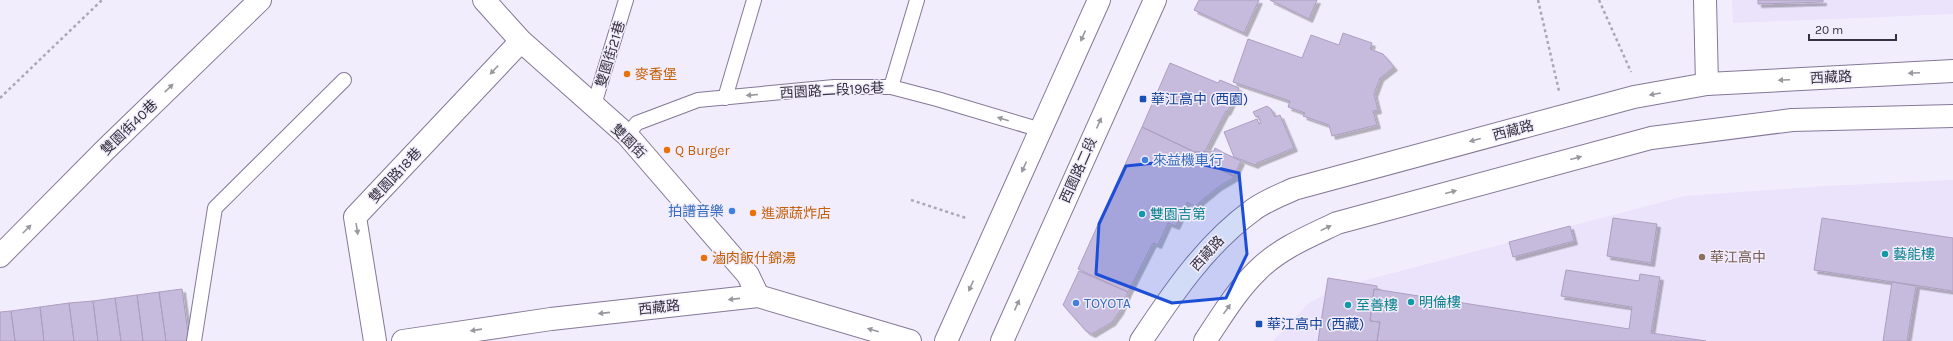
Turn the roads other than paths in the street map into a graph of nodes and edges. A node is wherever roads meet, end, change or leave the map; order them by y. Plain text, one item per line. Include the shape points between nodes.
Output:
1 (260, 0) edge
2 (484, 0) edge
3 (626, 0) edge
4 (754, 0) edge
5 (917, 0) edge
6 (1099, 0) edge
7 (1155, 0) edge
8 (1705, 0) edge
9 (520, 41) junction
10 (1953, 71) edge
11 (344, 80) dead end
12 (1707, 84) junction
13 (890, 87) junction
14 (725, 98) junction
15 (593, 108) junction
16 (1953, 116) edge
17 (1041, 130) junction
18 (626, 135) junction
19 (0, 256) edge
20 (758, 296) junction
21 (194, 341) edge
22 (375, 341) edge
23 (403, 341) edge
24 (910, 341) edge
25 (946, 341) edge
26 (1002, 341) edge
27 (1141, 341) edge
28 (1205, 341) edge

19 -> 1 street, 雙園街40巷
2 - 9 street, 雙園街
3 - 15 lane, 雙園街21巷
4 - 14 lane
5 - 13 lane
6 -> 17 street
26 -> 7 street, 西園路二段
8 - 12 street
9 - 15 street, 雙園街
9 -> 22 street, 雙園路18巷 via 355,217
10 -> 12 street, 西藏路
11 - 21 lane via 216,208
12 -> 27 street, 西藏路 via 1642,96 1294,189 1255,208 1221,236 1200,259
13 -> 14 lane, 西園路二段196巷 via 834,87
17 -> 13 lane, 西園路二段196巷 via 937,98
14 - 18 lane, 西園路二段196巷 via 698,100 637,123
15 - 18 street, 雙園街
28 -> 16 street via 1259,269 1289,247 1337,223 1651,138 1792,120
17 -> 25 street
18 - 20 street, 雙園街 via 748,275
20 -> 23 street, 西藏路 via 552,319
24 -> 20 street, 西藏路

